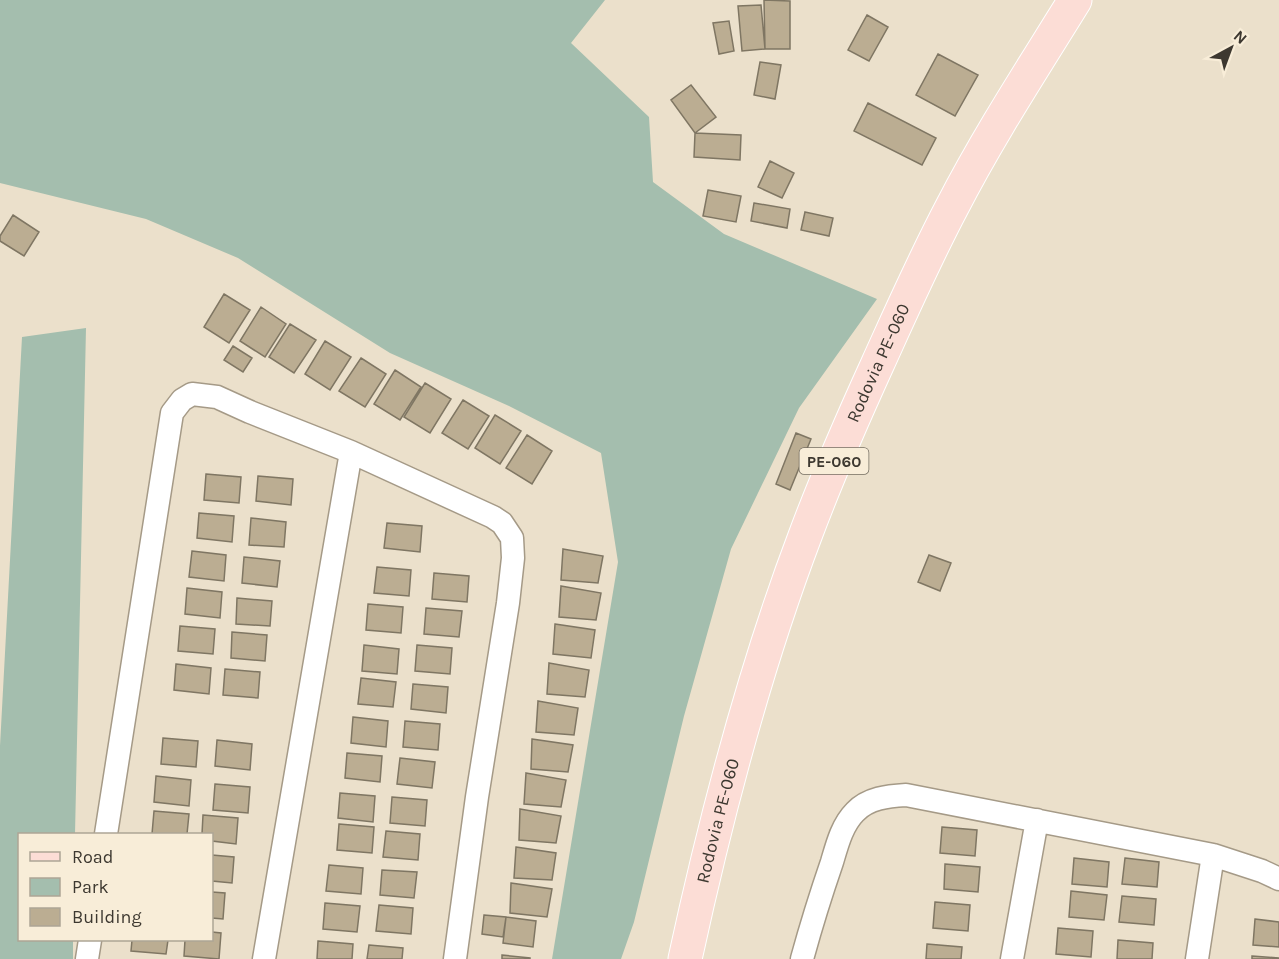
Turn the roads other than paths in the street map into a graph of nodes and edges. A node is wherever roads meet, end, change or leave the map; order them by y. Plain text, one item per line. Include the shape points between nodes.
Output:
1 (1075, 0) edge
2 (351, 452) junction
3 (1037, 820) junction
4 (106, 833) edge
5 (1213, 855) junction
6 (1279, 879) edge
7 (90, 941) edge
8 (87, 959) edge
9 (264, 959) edge
10 (455, 959) edge
11 (685, 959) edge
12 (802, 959) edge
13 (1011, 959) edge
14 (1197, 959) edge

1 - 11 main road, Rodovia PE-060 / PE-060 via 952,206 840,447 762,662 721,802
2 - 4 street via 217,397 192,394 172,412
2 - 9 street
2 - 10 street via 492,517 502,523 512,538 508,603
3 - 5 street
3 - 12 street via 906,795 887,796 866,804 855,812 842,833
3 - 13 street
5 - 6 street
5 - 14 street
7 - 8 street

